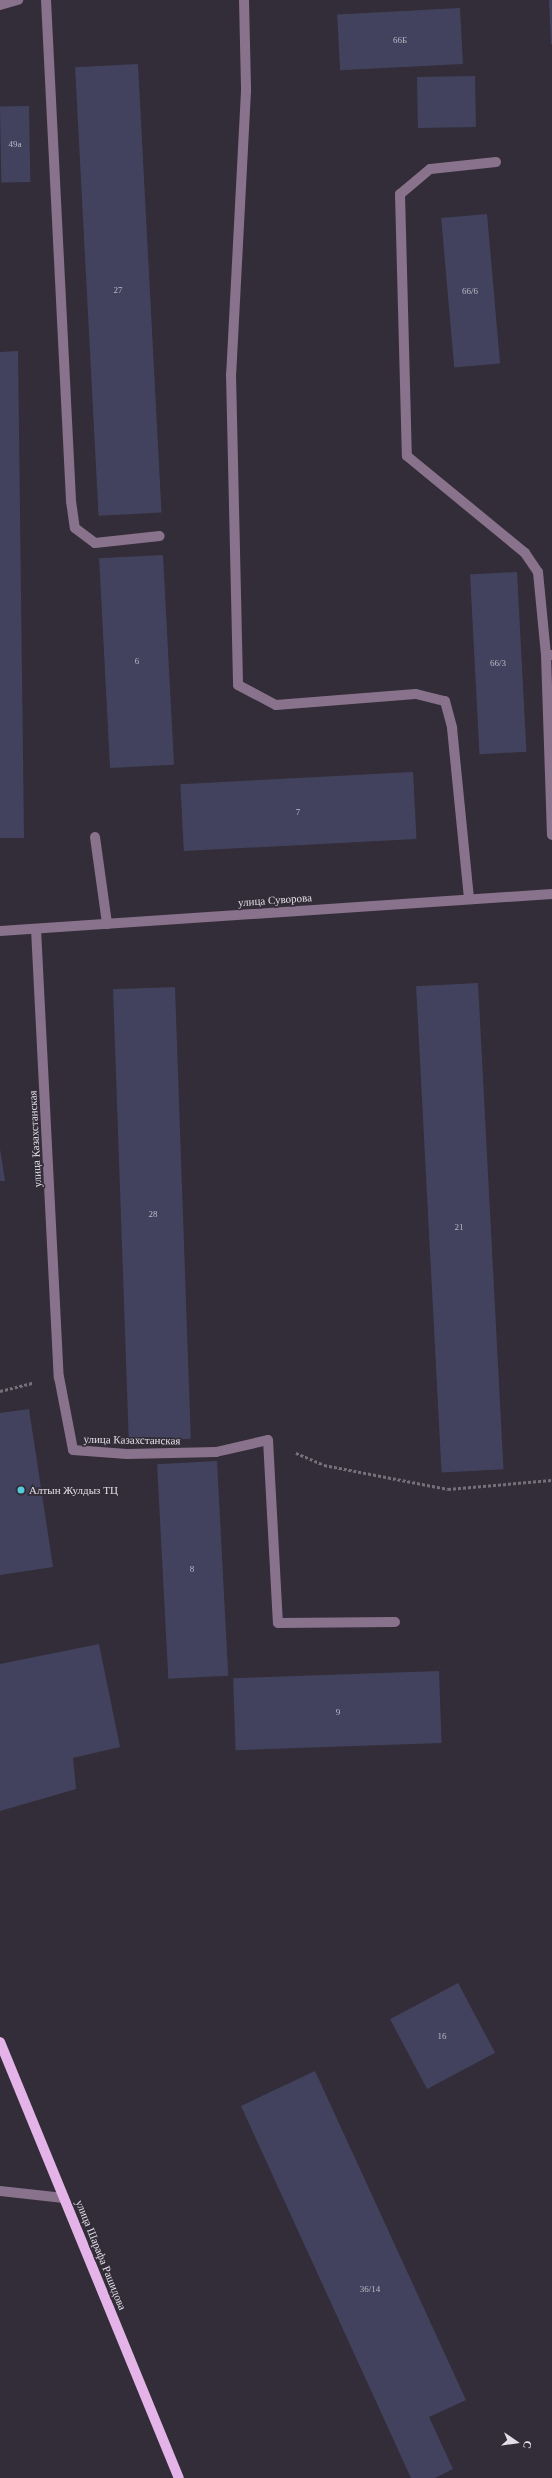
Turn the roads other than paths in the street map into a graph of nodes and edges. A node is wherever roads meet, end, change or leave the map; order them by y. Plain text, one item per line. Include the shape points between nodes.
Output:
1 (18, 0) edge
2 (46, 0) edge
3 (244, 0) edge
4 (0, 5) edge
5 (496, 162) dead end
6 (160, 536) dead end
7 (549, 655) edge
8 (552, 835) edge
9 (95, 837) dead end
10 (552, 894) edge
11 (469, 899) junction
12 (107, 924) junction
13 (36, 929) junction
14 (0, 931) edge
15 (395, 1622) dead end
16 (0, 2042) edge
17 (0, 2191) edge
18 (64, 2198) junction
19 (179, 2478) edge

1 - 4 street
2 - 6 street via 71,501 75,528 95,543
3 - 11 street via 246,91 231,374 238,685 276,705 416,694 445,701 452,728
5 - 7 street via 430,169 400,194 407,456 525,553 538,572
7 - 8 street
9 - 12 street
10 - 11 street, улица Суворова
11 - 12 street, улица Суворова
12 - 13 street, улица Суворова
13 - 14 street, улица Суворова
13 - 15 street, улица Казахстанская via 59,1377 73,1450 127,1454 216,1452 268,1440 278,1623
16 - 18 main road, улица Шарафа Рашидова
17 - 18 street
18 - 19 main road, улица Шарафа Рашидова

